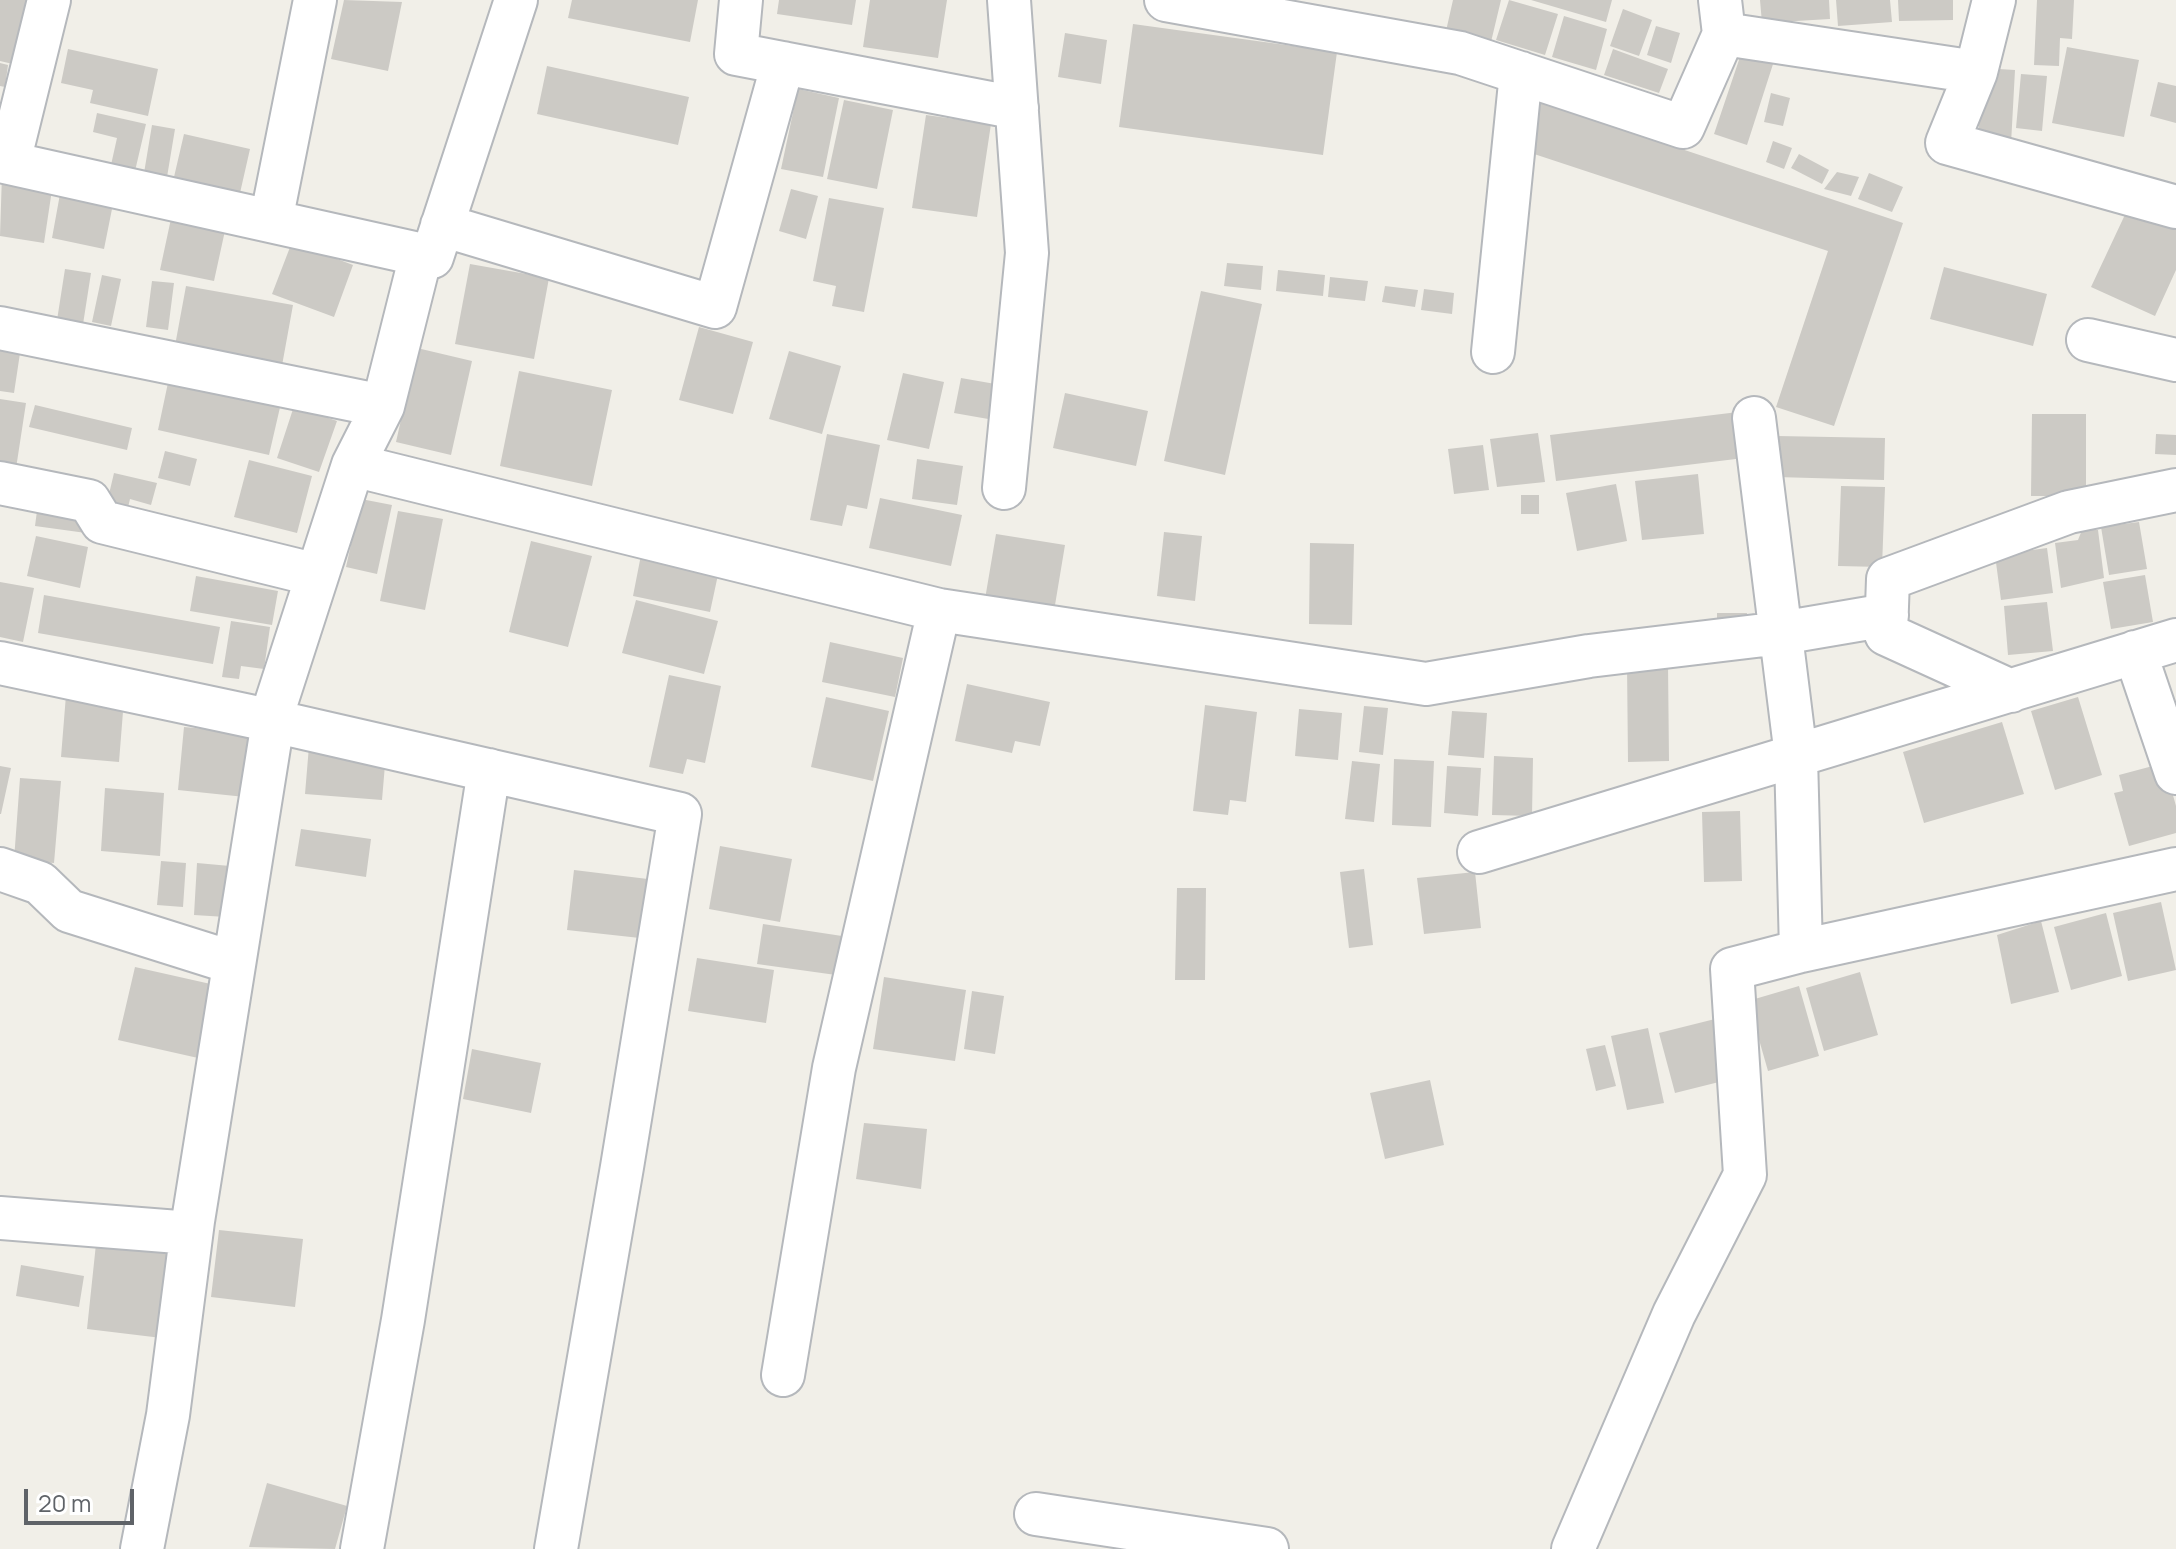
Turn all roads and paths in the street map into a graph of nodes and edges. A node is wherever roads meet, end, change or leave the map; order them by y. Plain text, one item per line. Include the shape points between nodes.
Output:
1 (49, 0) edge
2 (315, 0) edge
3 (516, 0) edge
4 (741, 0) edge
5 (1009, 0) edge
6 (1166, 0) edge
7 (1994, 0) edge
8 (1722, 17) edge
9 (783, 63) junction
10 (1976, 72) junction
11 (1521, 73) junction
12 (1017, 108) junction
13 (5, 162) edge
14 (2176, 207) edge
15 (271, 221) junction
16 (437, 241) junction
17 (0, 328) edge
18 (2088, 340) dead end
19 (1493, 352) dead end
20 (2176, 360) edge
21 (383, 406) junction
22 (1754, 418) dead end
23 (353, 465) junction
24 (0, 483) edge
25 (1004, 488) dead end
26 (2176, 490) edge
27 (317, 575) junction
28 (939, 610) junction
29 (1887, 615) junction
30 (1781, 633) junction
31 (2176, 640) edge
32 (2135, 652) junction
33 (0, 663) edge
34 (2011, 691) junction
35 (273, 721) junction
36 (1796, 756) junction
37 (489, 770) junction
38 (2176, 773) edge
39 (1479, 852) dead end
40 (0, 869) edge
41 (2176, 869) edge
42 (1801, 951) junction
43 (234, 963) junction
44 (0, 1218) edge
45 (191, 1233) junction
46 (783, 1375) dead end
47 (1036, 1514) dead end
48 (142, 1549) edge
49 (362, 1549) edge
50 (556, 1549) edge
51 (1267, 1549) edge
52 (1573, 1549) edge

1 - 13 street
2 - 15 street
3 - 16 street
4 - 9 street via 736,54
5 - 12 street
6 - 11 street via 1460,53
7 - 10 street
8 - 10 street
8 - 11 street via 1683,127
9 - 12 street
9 - 16 street via 715,307
10 - 14 street via 1947,143
11 - 19 street
12 - 25 street via 1027,253
13 - 15 street
15 - 16 street
16 - 21 street via 420,259
17 - 21 street
18 - 20 street
21 - 23 street
22 - 30 street
23 - 27 street
23 - 28 street
24 - 27 street via 89,501 102,522
26 - 29 street via 2069,512 1888,579
27 - 35 street
28 - 30 street via 1426,684 1589,656
28 - 46 street via 834,1068
29 - 30 street
29 - 34 street via 1886,634
30 - 36 street
31 - 32 street
32 - 34 street
32 - 38 street
33 - 35 street
34 - 36 street
35 - 37 street
35 - 43 street
36 - 39 street
36 - 42 street
37 - 49 street via 406,1304
37 - 50 street via 680,814
40 - 43 street via 40,883 69,911
41 - 42 street
42 - 52 street via 1732,969 1745,1175 1674,1314
43 - 45 street
44 - 45 street
45 - 48 street via 168,1415
47 - 51 street

